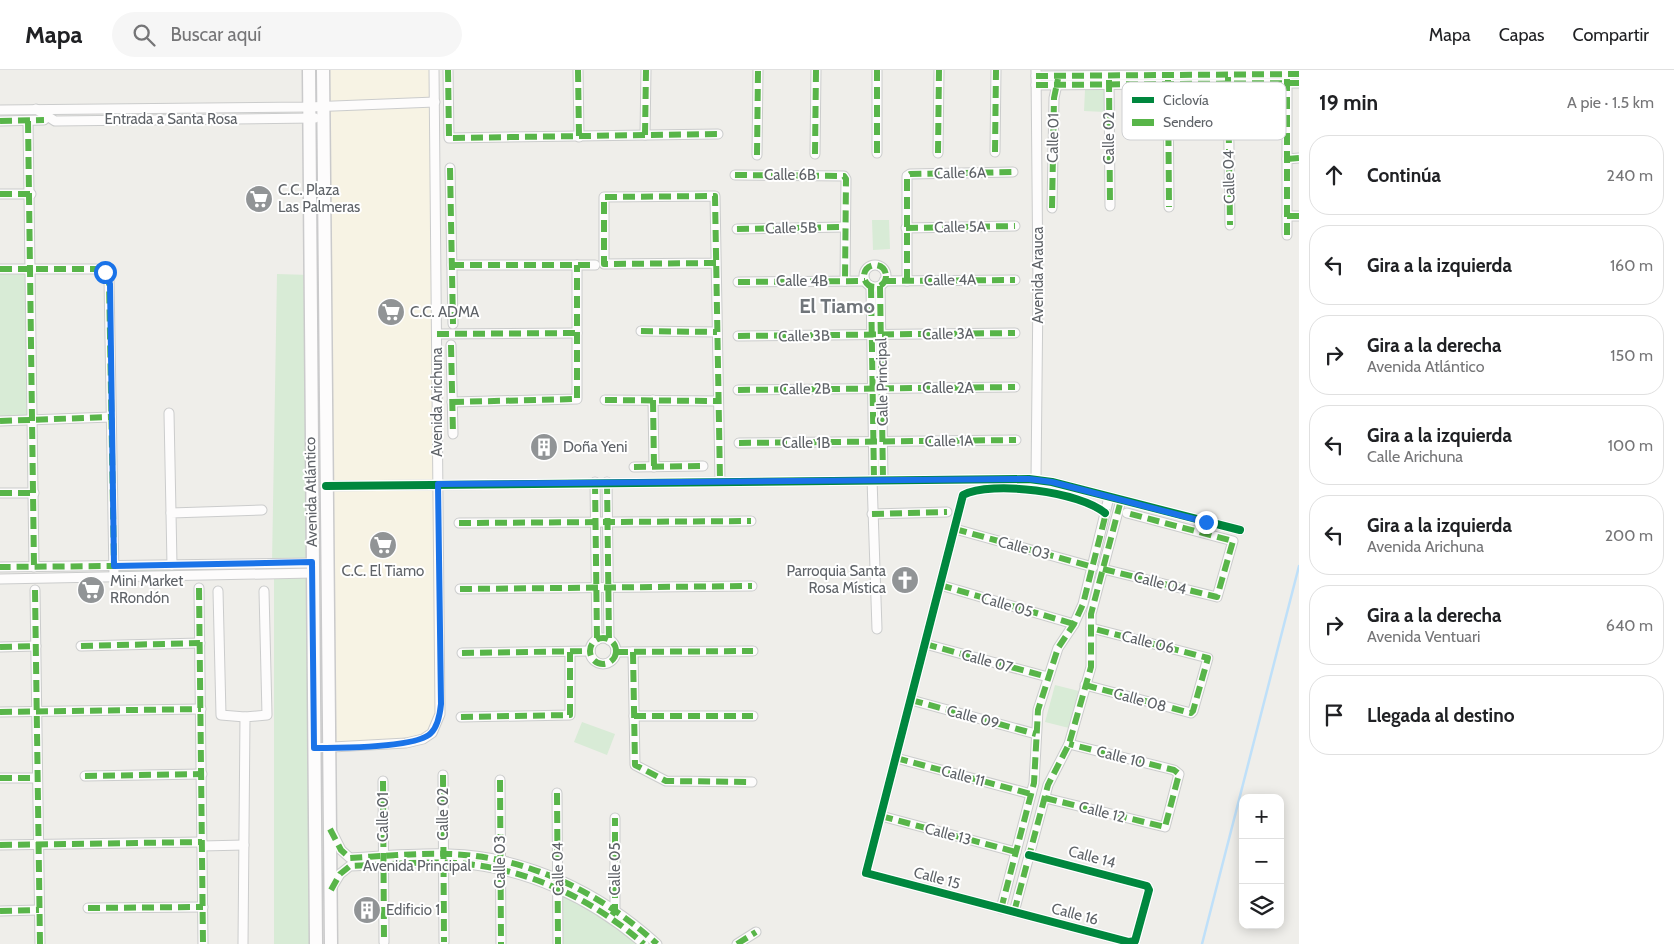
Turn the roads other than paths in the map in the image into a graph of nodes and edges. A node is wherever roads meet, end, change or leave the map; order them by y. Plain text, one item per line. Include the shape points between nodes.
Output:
1 (309, 70) edge
2 (323, 70) edge
3 (434, 70) edge
4 (448, 70) edge
5 (578, 70) edge
6 (646, 70) edge
7 (758, 70) edge
8 (816, 70) edge
9 (877, 70) edge
10 (939, 70) edge
11 (996, 70) edge
12 (1299, 74) edge
13 (1168, 76) edge
14 (1228, 76) edge
15 (1287, 76) edge
16 (1036, 77) edge
17 (1057, 77) edge
18 (1109, 77) edge
19 (1299, 83) edge
20 (434, 102) junction
21 (36, 109) junction
22 (115, 109) junction
23 (0, 110) edge
24 (309, 112) junction
25 (323, 112) junction
26 (114, 119) junction
27 (44, 120) dead end
28 (0, 121) edge
29 (28, 121) junction
30 (718, 134) dead end
31 (645, 135) junction
32 (579, 137) junction
33 (1168, 140) edge
34 (1229, 140) edge
35 (995, 152) dead end
36 (877, 153) dead end
37 (938, 153) dead end
38 (815, 154) dead end
39 (758, 155) dead end
40 (1299, 158) edge
41 (1286, 159) junction
42 (450, 168) dead end
43 (1014, 172) dead end
44 (735, 175) dead end
45 (0, 194) edge
46 (31, 194) junction
47 (1110, 206) dead end
48 (1169, 207) dead end
49 (1052, 208) dead end
50 (1287, 216) junction
51 (1299, 216) edge
52 (1230, 225) dead end
53 (1015, 226) dead end
54 (844, 227) junction
55 (737, 228) dead end
56 (906, 228) junction
57 (1286, 235) dead end
58 (716, 263) junction
59 (452, 265) junction
60 (577, 265) junction
61 (595, 265) dead end
62 (0, 269) edge
63 (32, 269) junction
64 (1015, 280) dead end
65 (845, 281) junction
66 (907, 281) junction
67 (738, 282) dead end
68 (875, 283) junction
69 (453, 324) dead end
70 (641, 331) dead end
71 (717, 332) junction
72 (577, 333) junction
73 (1015, 333) dead end
74 (437, 334) junction
75 (876, 335) junction
76 (738, 336) dead end
77 (451, 345) dead end
78 (1015, 387) dead end
79 (877, 388) junction
80 (738, 390) dead end
81 (605, 400) dead end
82 (653, 400) junction
83 (718, 401) junction
84 (452, 402) junction
85 (169, 413) dead end
86 (111, 417) junction
87 (0, 421) edge
88 (34, 421) junction
89 (453, 434) dead end
90 (1016, 440) dead end
91 (878, 442) junction
92 (739, 443) dead end
93 (703, 466) dead end
94 (654, 467) junction
95 (634, 468) dead end
96 (876, 479) junction
97 (1036, 480) junction
98 (720, 481) junction
99 (595, 482) junction
100 (607, 482) junction
101 (438, 484) junction
102 (326, 486) junction
103 (0, 493) edge
104 (34, 493) junction
105 (1109, 497) junction
106 (1121, 500) junction
107 (262, 510) dead end
108 (947, 512) dead end
109 (171, 513) junction
110 (1105, 513) junction
111 (1127, 513) dead end
112 (872, 514) junction
113 (752, 521) dead end
114 (459, 523) dead end
115 (595, 523) junction
116 (607, 523) junction
117 (955, 529) junction
118 (1240, 530) dead end
119 (172, 565) junction
120 (114, 566) junction
121 (0, 567) edge
122 (34, 567) junction
123 (1093, 567) junction
124 (312, 568) junction
125 (1103, 569) junction
126 (114, 577) junction
127 (0, 579) edge
128 (752, 586) dead end
129 (940, 586) junction
130 (199, 588) dead end
131 (596, 588) junction
132 (608, 588) junction
133 (460, 589) dead end
134 (35, 590) dead end
135 (218, 591) dead end
136 (264, 591) dead end
137 (1088, 605) junction
138 (1074, 624) junction
139 (877, 628) dead end
140 (1090, 628) junction
141 (597, 640) junction
142 (609, 640) junction
143 (200, 643) junction
144 (925, 644) junction
145 (36, 646) junction
146 (81, 646) dead end
147 (0, 647) edge
148 (753, 651) dead end
149 (570, 652) junction
150 (590, 652) junction
151 (616, 652) junction
152 (633, 652) junction
153 (462, 653) dead end
154 (1048, 677) junction
155 (1086, 685) junction
156 (911, 700) junction
157 (201, 709) junction
158 (1194, 710) joint
159 (0, 712) edge
160 (37, 712) junction
161 (244, 716) junction
162 (634, 716) junction
163 (753, 716) dead end
164 (461, 717) dead end
165 (1036, 734) junction
166 (1068, 744) junction
167 (314, 748) junction
168 (329, 748) junction
169 (896, 758) junction
170 (202, 774) junction
171 (1036, 774) junction
172 (443, 775) dead end
173 (85, 776) dead end
174 (0, 778) edge
175 (37, 778) junction
176 (1051, 778) junction
177 (500, 780) dead end
178 (383, 782) dead end
179 (752, 782) dead end
180 (557, 793) dead end
181 (1031, 794) junction
182 (1045, 798) junction
183 (881, 816) junction
184 (615, 818) dead end
185 (1160, 827) joint
186 (330, 829) junction
187 (38, 844) junction
188 (202, 844) junction
189 (0, 845) edge
190 (244, 845) junction
191 (1016, 852) junction
192 (1029, 855) junction
193 (443, 858) junction
194 (383, 860) junction
195 (350, 862) junction
196 (500, 865) junction
197 (559, 884) junction
198 (331, 890) junction
199 (203, 907) junction
200 (88, 908) dead end
201 (1001, 909) junction
202 (0, 910) edge
203 (39, 910) junction
204 (1014, 912) junction
205 (613, 914) junction
206 (756, 932) dead end
207 (384, 942) dead end
208 (444, 942) dead end
209 (1129, 942) joint
210 (40, 944) edge
211 (204, 944) edge
212 (243, 944) edge
213 (316, 944) edge
214 (331, 944) edge
215 (501, 944) edge
216 (558, 944) edge
217 (644, 944) edge
218 (657, 944) edge
219 (737, 944) edge

1 - 24 main road, Avenida Atlántico
2 - 25 main road, Avenida Atlántico
3 - 20 street, Avenida Arichuna
4 - 32 street via 449,138
5 - 32 street
6 - 31 street
7 - 39 street
8 - 38 street
9 - 36 street
10 - 37 street
11 - 35 street
12 - 15 street
13 - 14 street
13 - 18 street
14 - 15 street
15 - 19 street
15 - 41 street
16 - 17 street
16 - 97 street, Avenida Arauca
17 - 18 street
17 - 49 street, Calle 01
18 - 47 street, Calle 02
20 - 25 street
20 - 74 street, Avenida Arichuna
21 - 22 street, Entrada a Santa Rosa
21 - 23 street, Entrada a Santa Rosa
21 - 26 street, Entrada a Santa Rosa via 55,121
22 - 24 street, Entrada a Santa Rosa
22 - 26 street
24 - 25 street
24 - 26 street, Entrada a Santa Rosa
24 - 124 main road, Avenida Atlántico
25 - 102 main road, Avenida Atlántico
27 - 29 street
28 - 29 street
29 - 46 street
30 - 31 street
31 - 32 street
33 - 48 street
34 - 52 street, Calle 04
40 - 41 street
41 - 50 street
42 - 59 street
43 - 56 street, Calle 6A via 910,174 907,176
44 - 54 street, Calle 6B via 844,176
45 - 46 street
46 - 63 street
50 - 51 street
50 - 57 street
53 - 56 street, Calle 5A
54 - 55 street, Calle 5B
54 - 65 street
56 - 66 street
58 - 58 street via 715,196 604,197 604,264
58 - 71 street
59 - 60 street
59 - 69 street
60 - 61 street
60 - 72 street
62 - 63 street
63 - 86 street via 96,269 108,275
63 - 88 street
64 - 66 street, Calle 4A
65 - 67 street, Calle 4B
65 - 68 street, Calle 4B
66 - 68 street, Calle 4A
68 - 75 street, Calle Principal
70 - 71 street
71 - 83 street
72 - 74 street
72 - 84 street via 578,398
73 - 75 street, Calle 3A
74 - 101 street, Avenida Arichuna
75 - 76 street, Calle 3B
75 - 79 street, Calle Principal
77 - 84 street
78 - 79 street, Calle 2A
79 - 80 street, Calle 2B
79 - 91 street, Calle Principal
81 - 82 street
82 - 83 street
82 - 94 street
83 - 98 street
84 - 89 street
85 - 109 street
86 - 88 street
86 - 120 street
87 - 88 street
88 - 104 street
90 - 91 street, Calle 1A
91 - 92 street, Calle 1B
91 - 96 street, Calle Principal
93 - 94 street
94 - 95 street
96 - 97 street
96 - 98 street
96 - 112 street, Calle Principal
97 - 105 street
98 - 100 street
99 - 100 street
99 - 101 street
99 - 115 street
100 - 116 street
101 - 102 street
101 - 168 street, Avenida Arichuna via 441,704 437,723 432,733 423,739 406,743
102 - 168 main road, Avenida Atlántico
103 - 104 street
104 - 122 street
105 - 106 street
105 - 110 street
106 - 118 street
106 - 125 street
107 - 109 street
108 - 112 street
109 - 119 street
110 - 117 street via 1093,504 1037,489 965,493
110 - 123 street
111 - 125 street, Calle 04 via 1232,541 1217,597
112 - 139 street, Calle Principal
113 - 116 street
114 - 115 street
115 - 116 street
115 - 131 street
116 - 132 street
117 - 123 street, Calle 03
117 - 129 street
119 - 120 street
119 - 124 street
120 - 122 street
120 - 126 street
121 - 122 street
123 - 137 street
124 - 126 street
124 - 167 main road, Avenida Atlántico
125 - 137 street
126 - 127 street
128 - 132 street
129 - 138 street, Calle 05
129 - 144 street
130 - 143 street
131 - 132 street
131 - 133 street
131 - 141 street
132 - 142 street
134 - 145 street
135 - 161 street via 221,715
136 - 161 street via 267,715
137 - 138 street
137 - 140 street
138 - 154 street via 1058,648
140 - 155 street via 1092,661
140 - 158 street, Calle 06 via 1206,656
141 - 142 street
141 - 150 street
142 - 151 street
143 - 146 street
143 - 157 street
144 - 154 street, Calle 07
144 - 156 street
145 - 147 street
145 - 160 street
148 - 152 street
149 - 150 street
149 - 153 street
149 - 164 street via 570,715
150 - 151 street via 593,660 601,664 609,663
151 - 152 street
152 - 162 street
154 - 165 street via 1037,713
155 - 158 street, Calle 08 via 1191,713
155 - 166 street
156 - 165 street, Calle 09
156 - 169 street
157 - 160 street
157 - 170 street
159 - 160 street
160 - 175 street
161 - 190 street
162 - 163 street
162 - 179 street via 635,765 666,781
165 - 171 street
166 - 176 street
166 - 185 street, Calle 10 via 1174,770 1179,774 1165,827
167 - 168 street
167 - 213 main road, Avenida Atlántico
168 - 186 main road, Avenida Atlántico
169 - 181 street, Calle 11
169 - 183 street
170 - 173 street
170 - 188 street
171 - 176 street
171 - 181 street
172 - 193 street, Calle 02
174 - 175 street
175 - 187 street
176 - 182 street
177 - 196 street, Calle 03
178 - 194 street, Calle 01
180 - 197 street, Calle 04
181 - 191 street
182 - 185 street, Calle 12
182 - 192 street
183 - 191 street, Calle 13
183 - 201 street, Calle 15 via 866,874
184 - 205 street, Calle 05
186 - 195 street
186 - 198 main road, Avenida Atlántico
187 - 188 street
187 - 189 street
187 - 203 street
188 - 190 street
188 - 199 street
190 - 212 street
191 - 201 street
192 - 204 street
192 - 209 street, Calle 14 via 1147,886 1149,890 1135,941
193 - 194 street, Avenida Principal
193 - 196 street, Avenida Principal
193 - 208 street, Calle 02
194 - 195 street, Avenida Principal
194 - 207 street, Calle 01
195 - 198 street
196 - 197 street, Avenida Principal
196 - 215 street, Calle 03
197 - 205 street, Avenida Principal
197 - 216 street, Calle 04
198 - 214 main road, Avenida Atlántico
199 - 200 street
199 - 211 street
201 - 204 street, Calle 15
202 - 203 street
203 - 210 street
204 - 209 street, Calle 16
205 - 217 street, Avenida Principal
205 - 218 street, Avenida Principal
206 - 219 street

